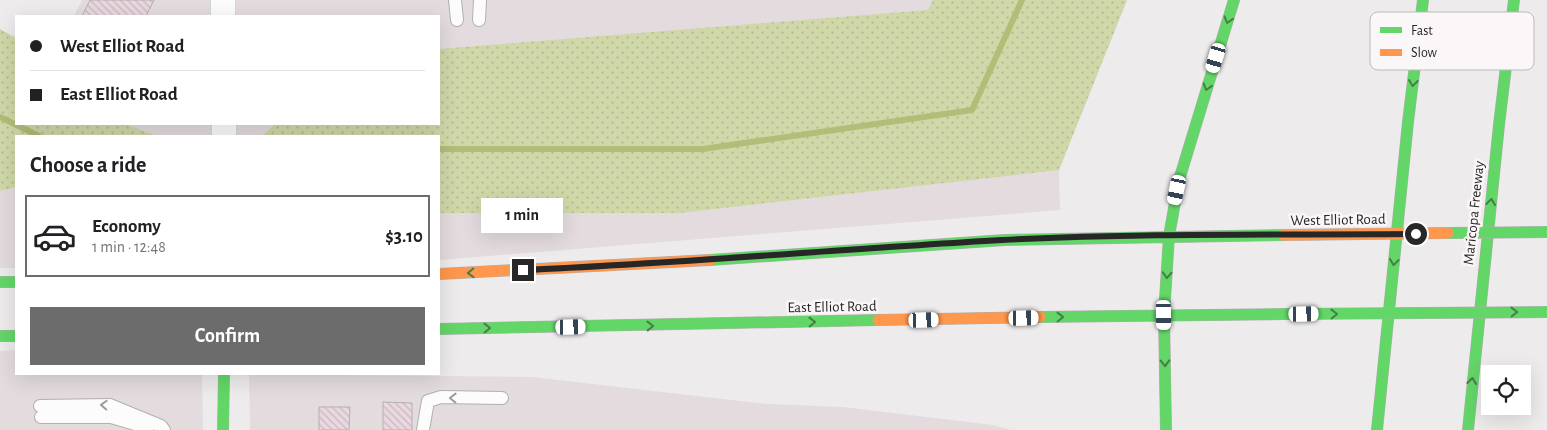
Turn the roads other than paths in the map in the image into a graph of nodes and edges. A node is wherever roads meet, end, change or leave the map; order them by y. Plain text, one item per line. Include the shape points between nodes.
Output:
1 (223, 0) edge
2 (455, 0) edge
3 (480, 0) edge
4 (1234, 0) edge
5 (223, 15) edge
6 (457, 20) dead end
7 (479, 20) dead end
8 (1414, 70) edge
9 (1505, 70) edge
10 (1547, 232) edge
11 (1169, 236) junction
12 (440, 274) edge
13 (0, 282) edge
14 (15, 282) edge
15 (1547, 312) edge
16 (1164, 315) junction
17 (440, 329) edge
18 (0, 336) edge
19 (15, 336) edge
20 (224, 375) edge
21 (502, 398) dead end
22 (146, 430) edge
23 (164, 430) edge
24 (223, 430) edge
25 (423, 430) edge
26 (1166, 430) edge
27 (1377, 430) edge
28 (1468, 430) edge

1 - 5 street
2 - 6 lane
3 - 7 lane
4 -> 11 main road via 1179,180
8 -> 27 main road
28 -> 9 main road, Maricopa Freeway
10 - 11 main road, West Elliot Road, bridge
11 -> 12 main road via 1005,240 642,265
11 -> 16 main road
13 - 14 main road
16 -> 15 main road, East Elliot Road, bridge
17 -> 16 main road, East Elliot Road
16 -> 26 main road
18 - 19 main road
20 - 24 main road
21 -> 25 lane via 441,397 428,401
23 -> 22 lane via 110,405 41,411 111,417

